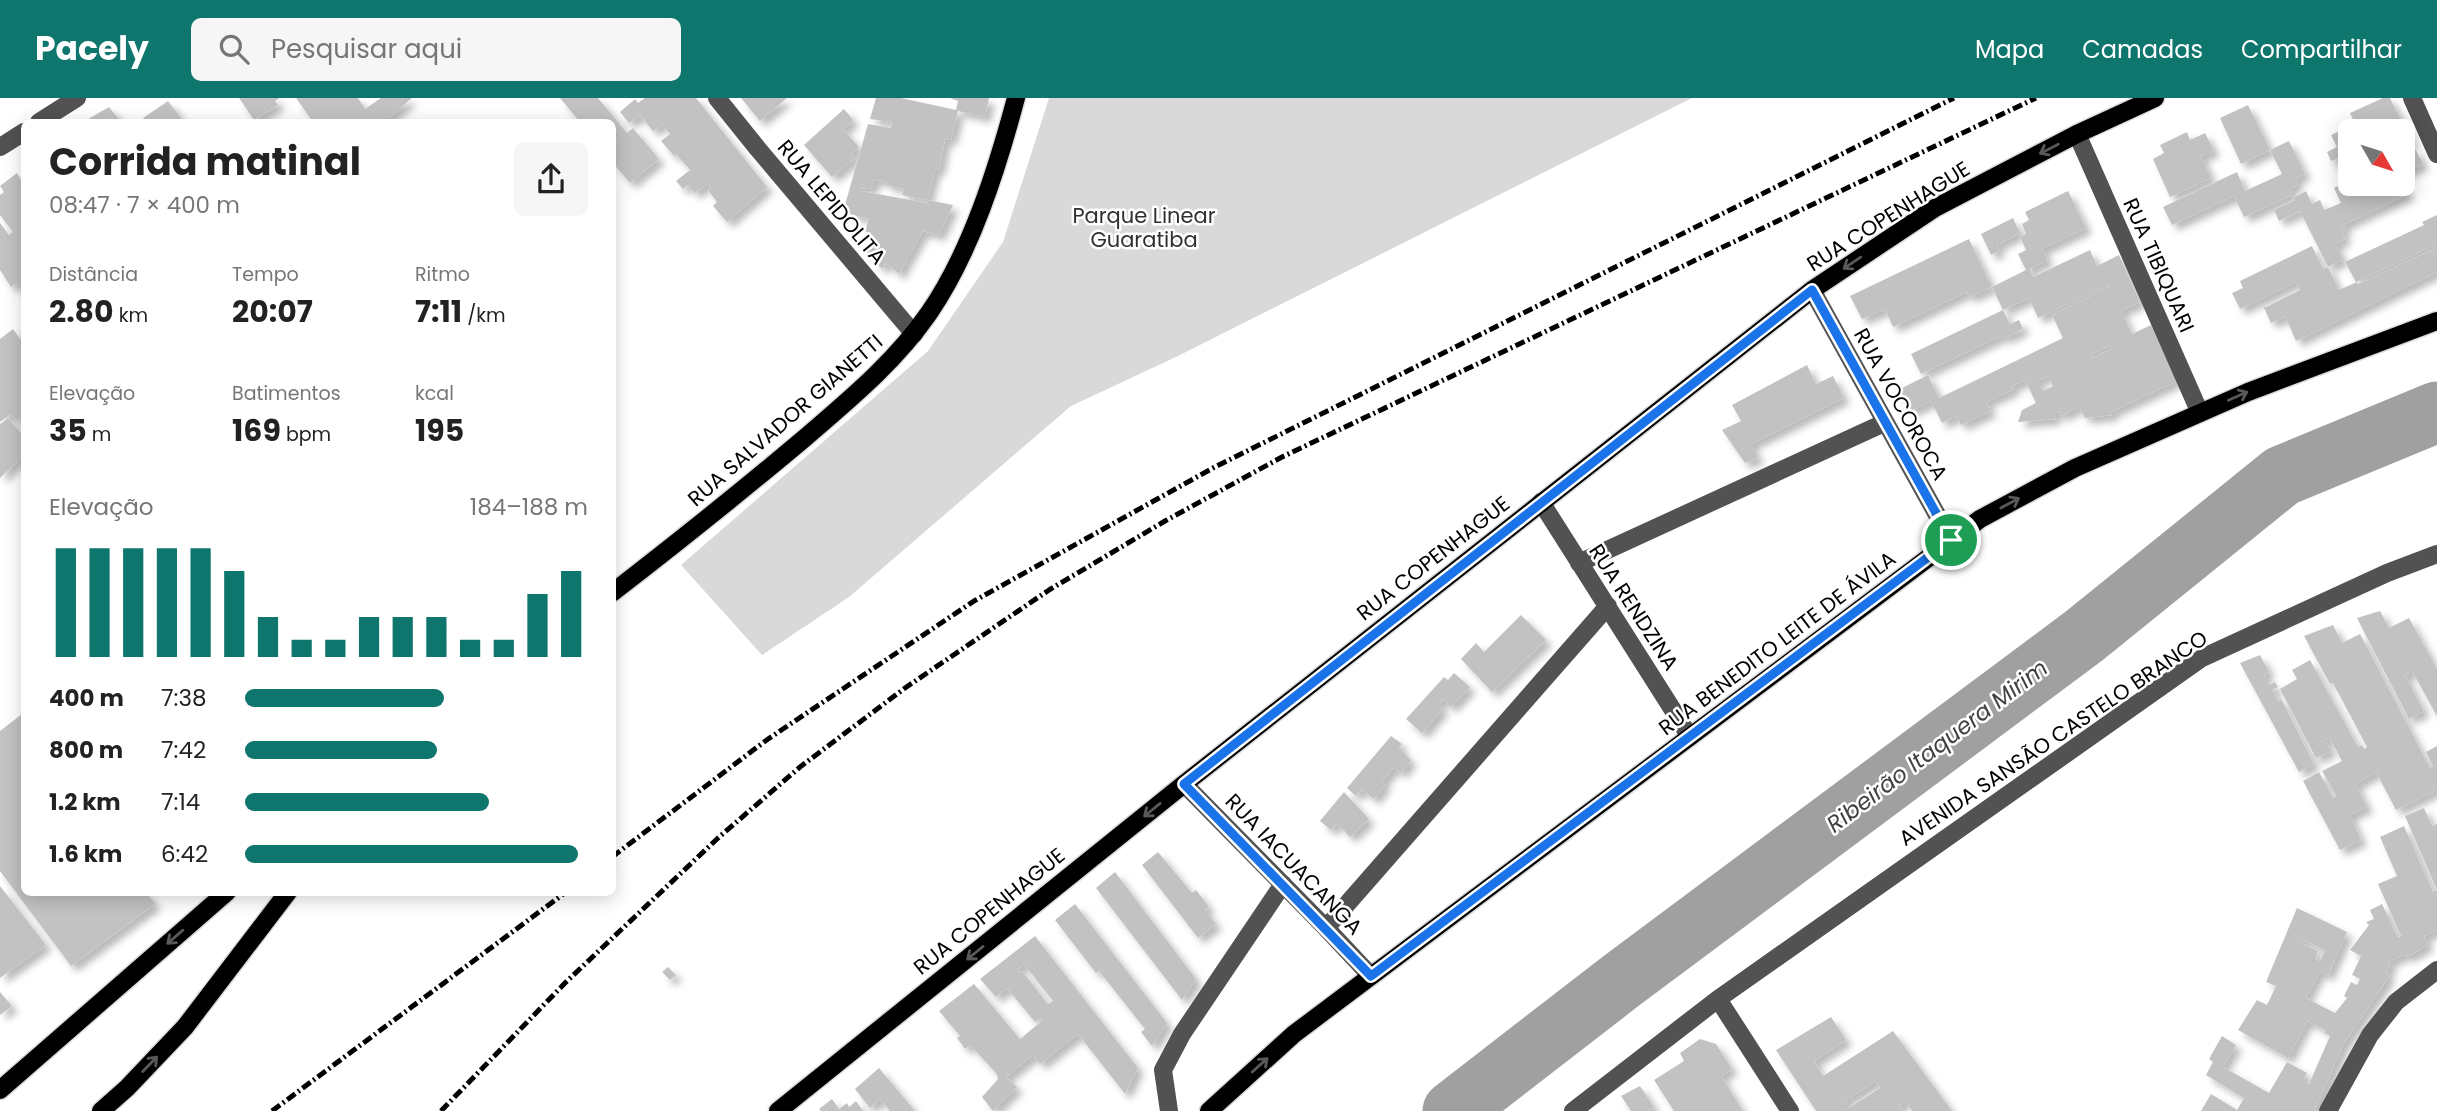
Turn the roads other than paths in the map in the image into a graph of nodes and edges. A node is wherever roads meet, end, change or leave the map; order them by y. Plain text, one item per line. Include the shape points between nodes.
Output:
1 (77, 98) edge
2 (717, 98) edge
3 (1016, 98) edge
4 (2155, 98) edge
5 (2412, 98) edge
6 (44, 119) edge
7 (21, 133) edge
8 (2077, 134) junction
9 (2, 142) edge
10 (2437, 154) edge
11 (1812, 290) junction
12 (2437, 321) edge
13 (914, 334) junction
14 (2200, 413) junction
15 (1884, 423) junction
16 (1541, 502) junction
17 (1951, 540) junction
18 (2437, 554) edge
19 (1579, 563) junction
20 (616, 590) edge
21 (1608, 606) junction
22 (1690, 737) junction
23 (1184, 784) junction
24 (1283, 884) junction
25 (222, 896) edge
26 (285, 896) edge
27 (1326, 928) junction
28 (2437, 970) edge
29 (1371, 976) junction
30 (1718, 999) junction
31 (0, 1090) edge
32 (101, 1111) edge
33 (778, 1111) edge
34 (1169, 1111) edge
35 (1209, 1111) edge
36 (1573, 1111) edge
37 (1790, 1111) edge
38 (2328, 1111) edge

1 - 6 street
2 - 13 street, RUA LEPIDOLITA
3 - 13 main road, RUA SALVADOR GIANETTI via 978,213 950,277
4 - 8 main road, RUA COPENHAGUE
5 - 10 street
7 - 9 street
8 -> 11 main road, RUA COPENHAGUE via 1935,208
8 - 14 street, RUA TIBIQUARI
11 - 15 street, RUA VOCOROCA
11 - 16 main road, RUA COPENHAGUE
14 -> 12 main road, RUA BENEDITO LEITE DE ÁVILA
13 - 20 main road, RUA SALVADOR GIANETTI via 853,397
17 -> 14 main road, RUA BENEDITO LEITE DE ÁVILA via 1980,519 2075,468
15 - 17 street, RUA VOCOROCA
15 - 19 street
16 - 19 street, RUA RENDZINA
16 - 23 main road, RUA COPENHAGUE
17 - 22 main road, RUA BENEDITO LEITE DE ÁVILA
18 - 30 street, AVENIDA SANSÃO CASTELO BRANCO via 2202,658
19 - 21 street, RUA RENDZINA
21 - 22 street, RUA RENDZINA
21 - 27 street
22 - 29 main road, RUA BENEDITO LEITE DE ÁVILA
23 - 24 street, RUA IACUACANGA
23 -> 33 main road, RUA COPENHAGUE
24 - 27 street, RUA IACUACANGA
24 - 34 street via 1182,1034 1163,1070
25 -> 31 main road
32 -> 26 main road via 185,1027
27 - 29 street, RUA IACUACANGA
28 - 38 street via 2396,1002 2370,1035
35 -> 29 main road, RUA BENEDITO LEITE DE ÁVILA via 1294,1034
30 - 36 street, AVENIDA SANSÃO CASTELO BRANCO
30 - 37 street

